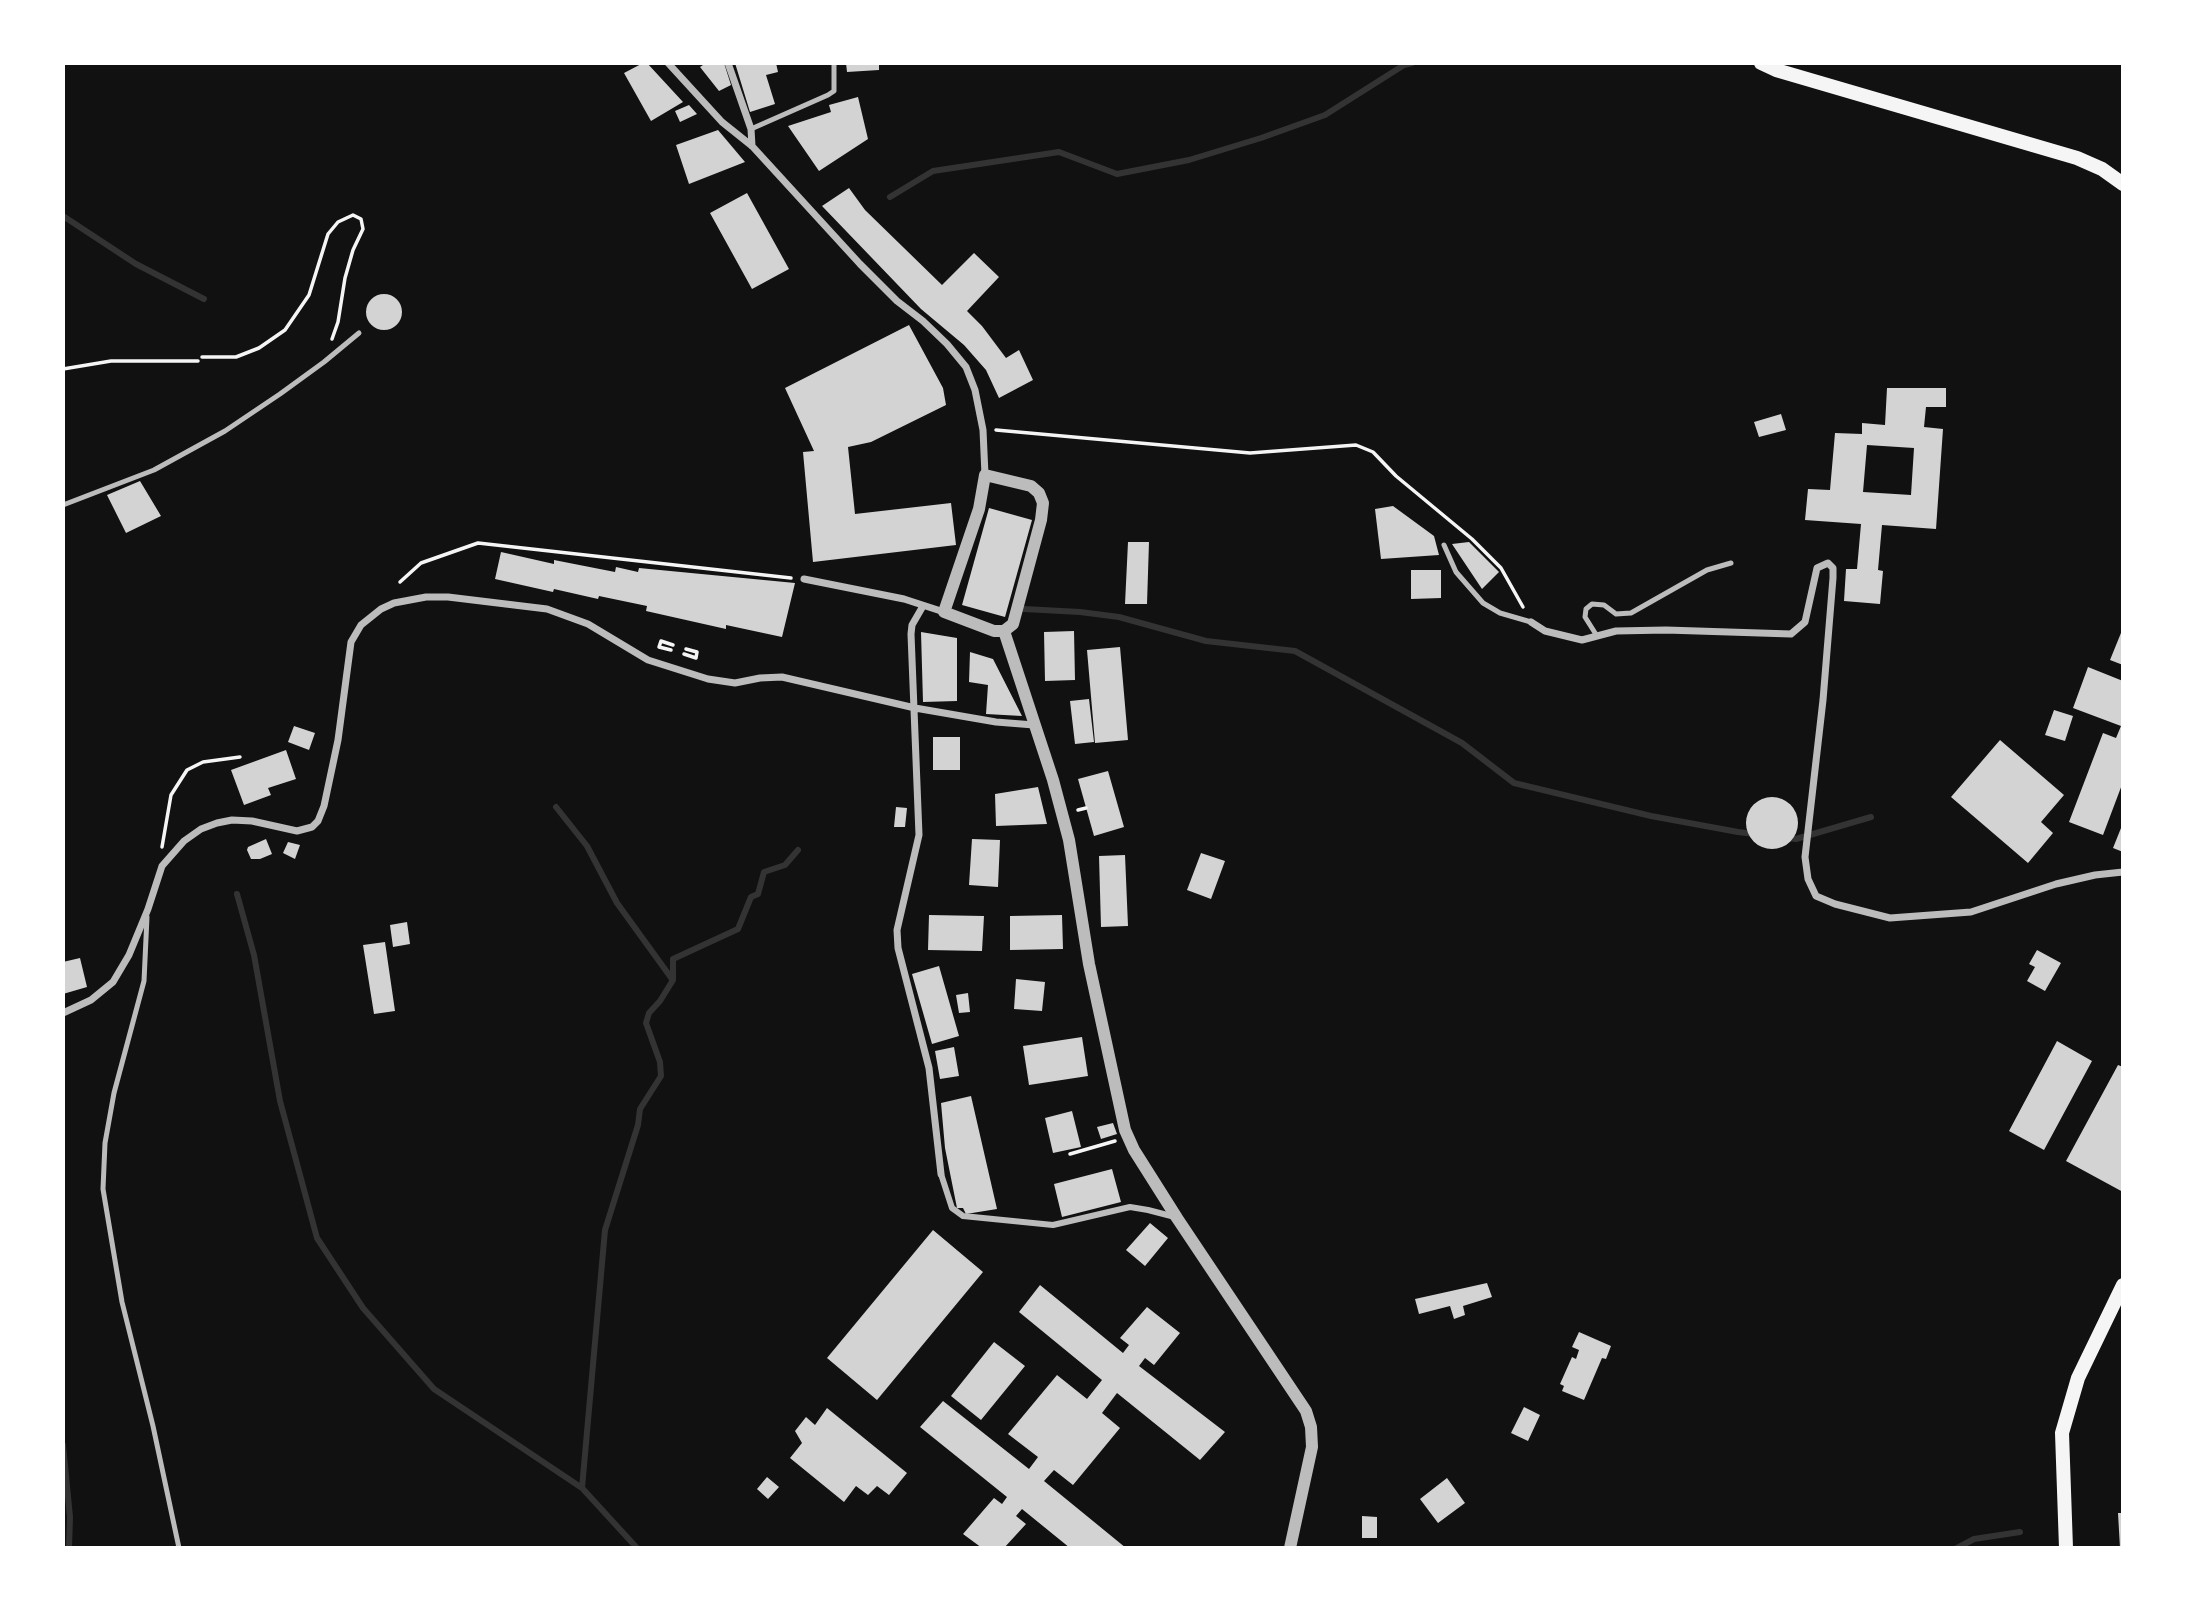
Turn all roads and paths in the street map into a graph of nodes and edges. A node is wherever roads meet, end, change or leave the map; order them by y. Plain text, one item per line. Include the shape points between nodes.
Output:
1 (668, 63) edge
2 (728, 63) edge
3 (834, 63) edge
4 (1761, 63) edge
5 (751, 129) junction
6 (752, 146) junction
7 (2123, 184) edge
8 (359, 333) dead end
9 (324, 362) junction
10 (63, 369) edge
11 (983, 430) junction
12 (985, 475) junction
13 (63, 505) edge
14 (1444, 545) dead end
15 (1731, 563) dead end
16 (803, 579) joint
17 (400, 582) dead end
18 (923, 606) junction
19 (944, 612) junction
20 (1531, 622) junction
21 (1004, 631) junction
22 (1597, 636) junction
23 (915, 708) junction
24 (1034, 725) junction
25 (240, 757) dead end
26 (162, 866) junction
27 (2123, 872) edge
28 (148, 909) junction
29 (63, 1013) edge
30 (1129, 1138) junction
31 (1070, 1154) dead end
32 (942, 1174) joint
33 (1177, 1218) junction
34 (2123, 1286) edge
35 (179, 1548) edge
36 (1290, 1548) edge
37 (2066, 1548) edge

1 - 6 street via 722,122
2 - 5 street
3 - 5 lane via 834,91
4 - 7 main road via 2077,158
5 - 6 street
6 - 11 street via 832,235 966,367
8 - 9 lane
9 - 10 path via 353,250 363,229 361,219 352,215 328,234 309,295 285,330 259,348 236,356 111,361
9 - 13 lane via 225,431 154,470
11 - 12 street
11 - 20 path via 1250,453 1356,445 1373,452 1501,568
12 - 19 street
12 - 21 street via 1031,486 1043,503 1013,624
14 - 20 lane via 1456,572 1483,603
15 - 22 lane via 1707,570 1631,613 1616,614 1604,605 1592,604 1585,617
16 - 17 path via 478,543 421,563
16 - 18 street
18 - 19 street
18 - 23 street via 911,634
19 - 21 street
20 - 22 street via 1545,631 1582,639
21 - 24 street
22 - 27 street via 1666,630 1791,634 1805,622 1817,568 1828,563 1833,578 1805,856 1816,896 1890,918 1971,912 2056,884
23 - 24 street
23 - 26 street via 782,677 735,683 692,675 648,660 587,624 547,609 448,597 405,600 371,616 351,642 336,753 318,821 297,831 251,821 217,823 184,841
23 - 32 street via 919,835 897,930 898,948 929,1069
24 - 30 street via 1069,840 1089,964
25 - 26 path via 203,762 187,770 171,796
26 - 28 street
28 - 29 street via 113,982 91,1000
28 - 35 lane via 144,981 114,1093 103,1189 122,1302
30 - 31 path
30 - 33 street
32 - 33 street via 952,1208 963,1216 1053,1225 1130,1207
33 - 36 street via 1306,1411 1312,1447
34 - 37 main road via 2078,1378 2062,1433

